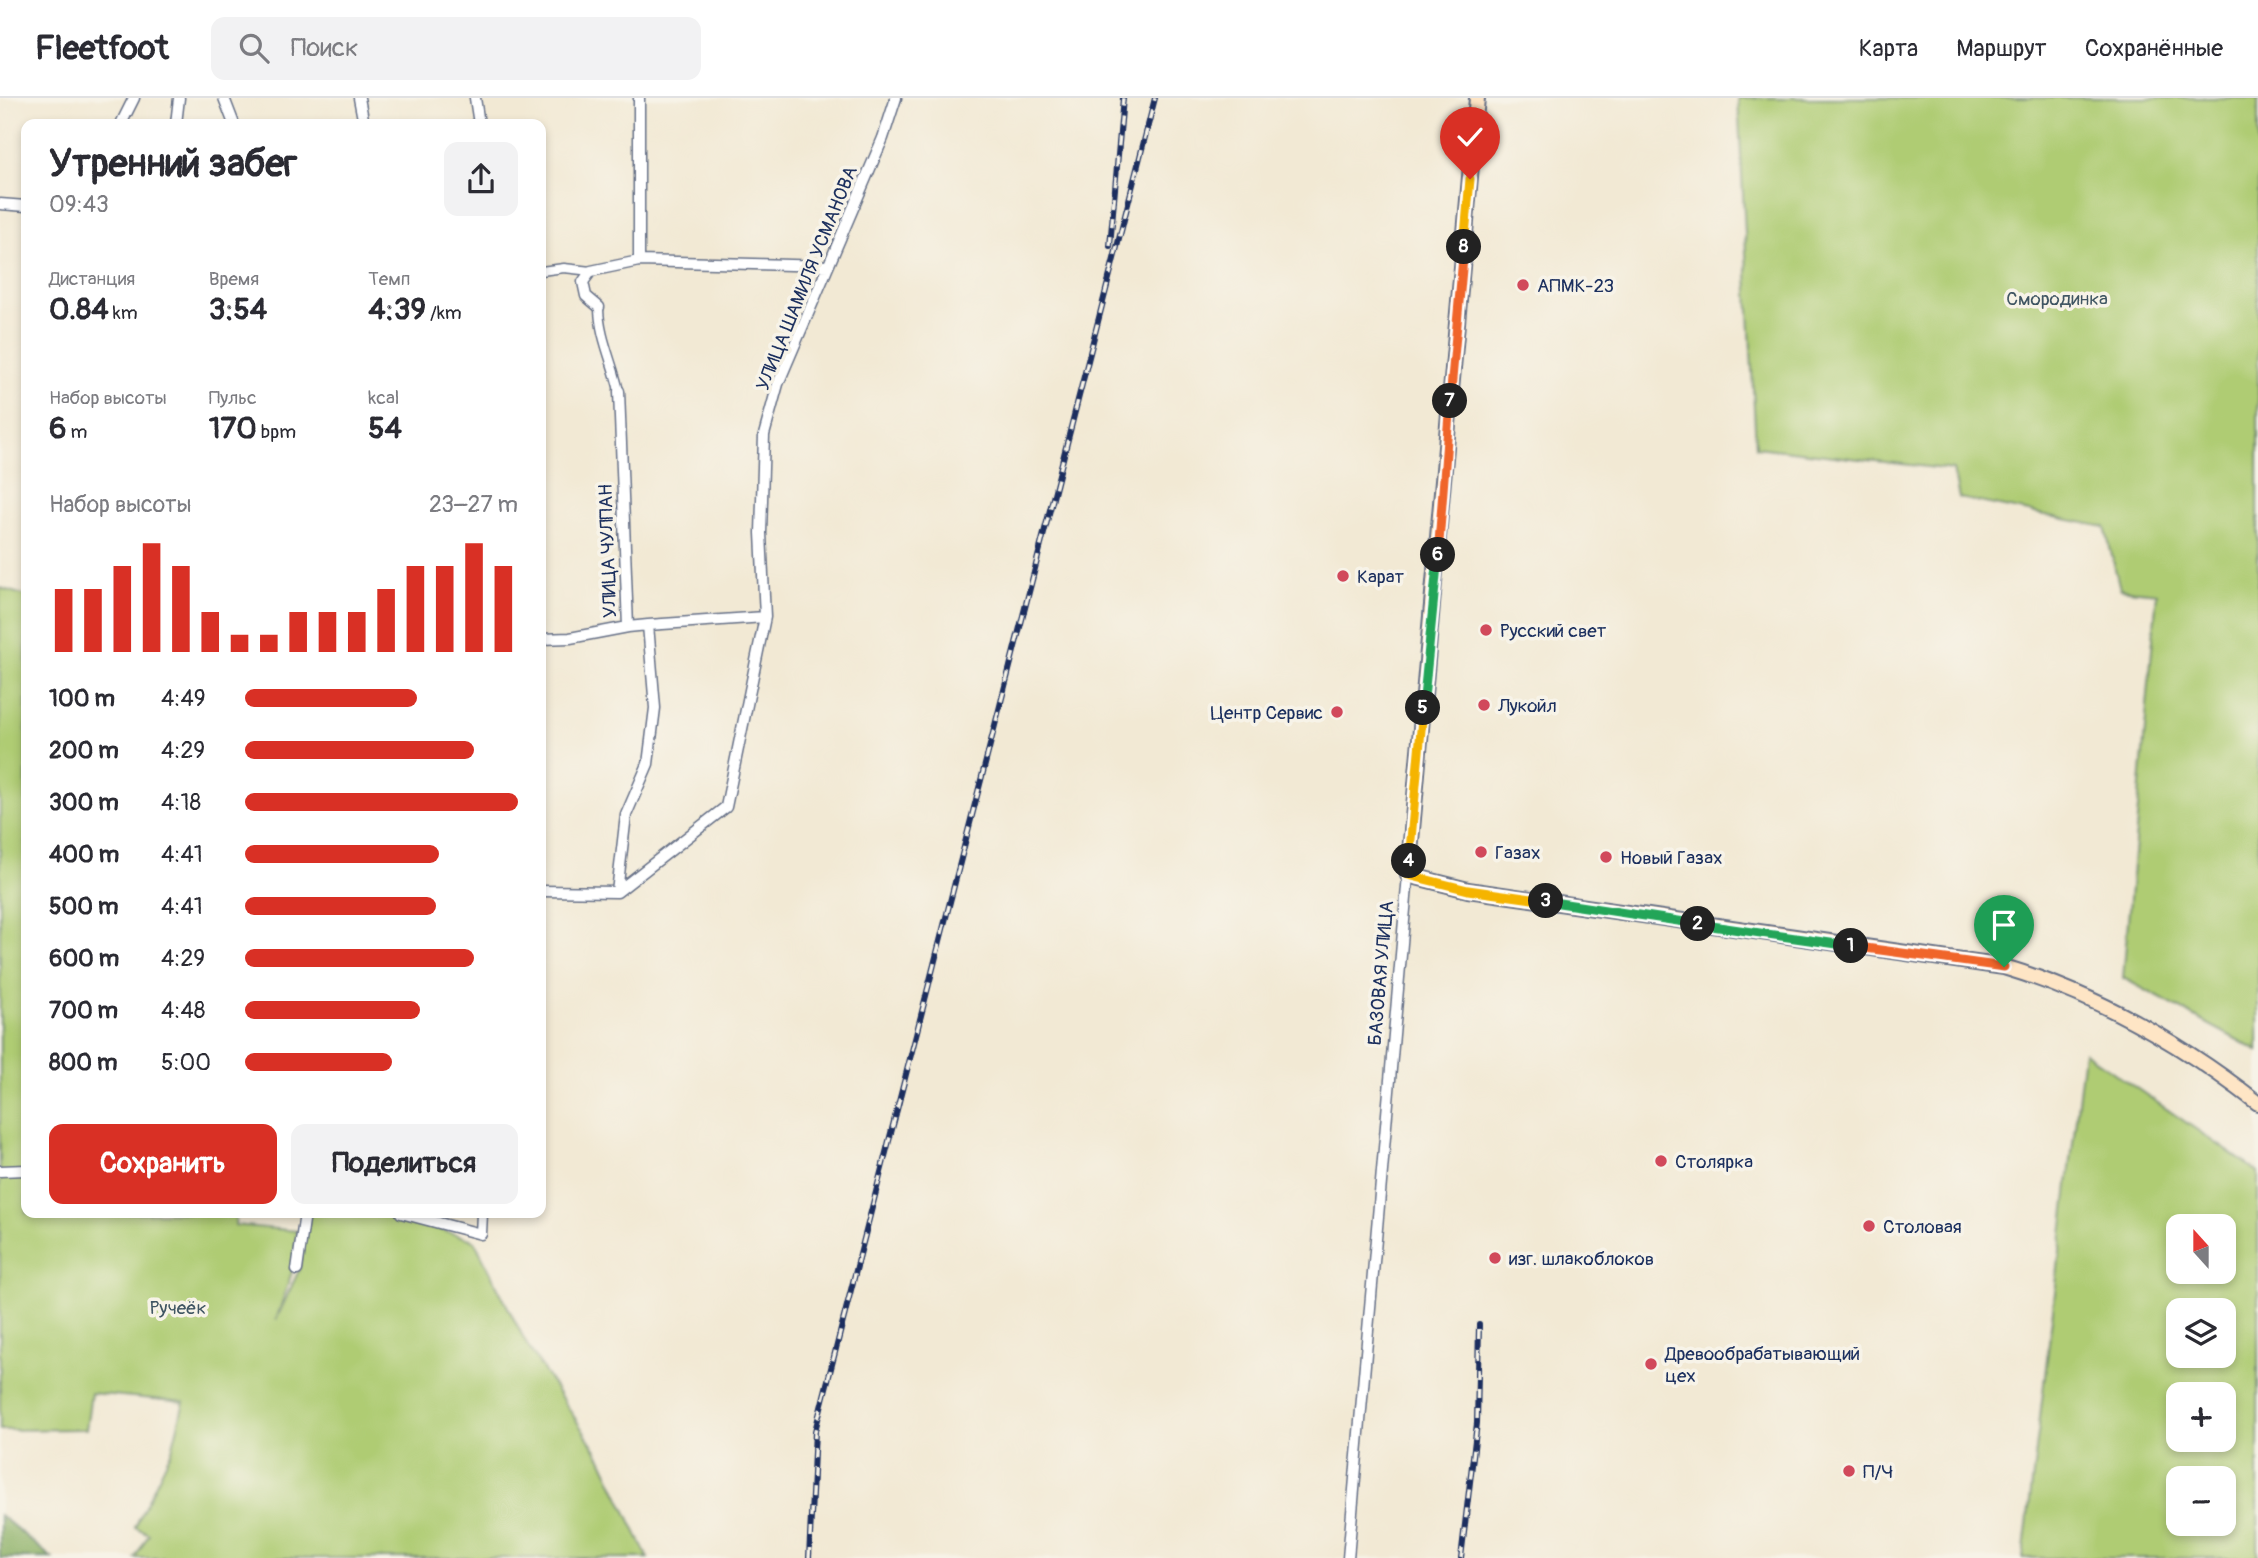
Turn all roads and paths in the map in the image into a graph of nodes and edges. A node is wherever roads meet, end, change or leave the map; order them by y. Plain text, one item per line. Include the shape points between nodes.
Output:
1 (134, 98) edge
2 (179, 98) edge
3 (224, 98) edge
4 (359, 98) edge
5 (475, 98) edge
6 (639, 98) edge
7 (896, 98) edge
8 (1477, 98) edge
9 (124, 119) edge
10 (177, 119) edge
11 (232, 119) edge
12 (363, 119) edge
13 (478, 119) edge
14 (0, 204) edge
15 (21, 206) edge
16 (639, 261) junction
17 (828, 266) junction
18 (546, 270) edge
19 (591, 271) junction
20 (599, 307) joint
21 (619, 391) joint
22 (765, 617) junction
23 (648, 625) junction
24 (628, 627) junction
25 (546, 639) edge
26 (1408, 875) junction
27 (546, 891) edge
28 (617, 892) junction
29 (2258, 1103) edge
30 (21, 1170) edge
31 (0, 1171) edge
32 (304, 1218) edge
33 (420, 1218) edge
34 (482, 1218) edge
35 (297, 1270) dead end
36 (1348, 1558) edge

1 - 9 street
2 - 10 street
3 - 11 street
4 - 12 street
5 - 13 street
6 - 16 street
7 - 17 street, УЛИЦА ШАМИЛЯ УСМАНОВА
8 - 26 main road, БАЗОВАЯ УЛИЦА
14 - 15 street
16 - 17 street
16 - 19 street
17 - 22 street, УЛИЦА ШАМИЛЯ УСМАНОВА via 778,384 764,435 761,533
18 - 19 street
19 - 20 street via 583,282 586,296
20 - 21 street via 599,326
21 - 24 street, УЛИЦА ЧУЛПАН
22 - 23 street
22 - 28 street, УЛИЦА ШАМИЛЯ УСМАНОВА via 726,807
23 - 24 street, УЛИЦА ЧУЛПАН
23 - 28 street, УЛИЦА ЧУЛПАН via 655,708 648,764 626,815
24 - 25 street
26 - 29 main road via 1468,890 2004,967 2043,979 2141,1023 2206,1062
26 - 36 street, БАЗОВАЯ УЛИЦА
27 - 28 street
30 - 31 street
32 - 35 street
33 - 34 street via 481,1234

